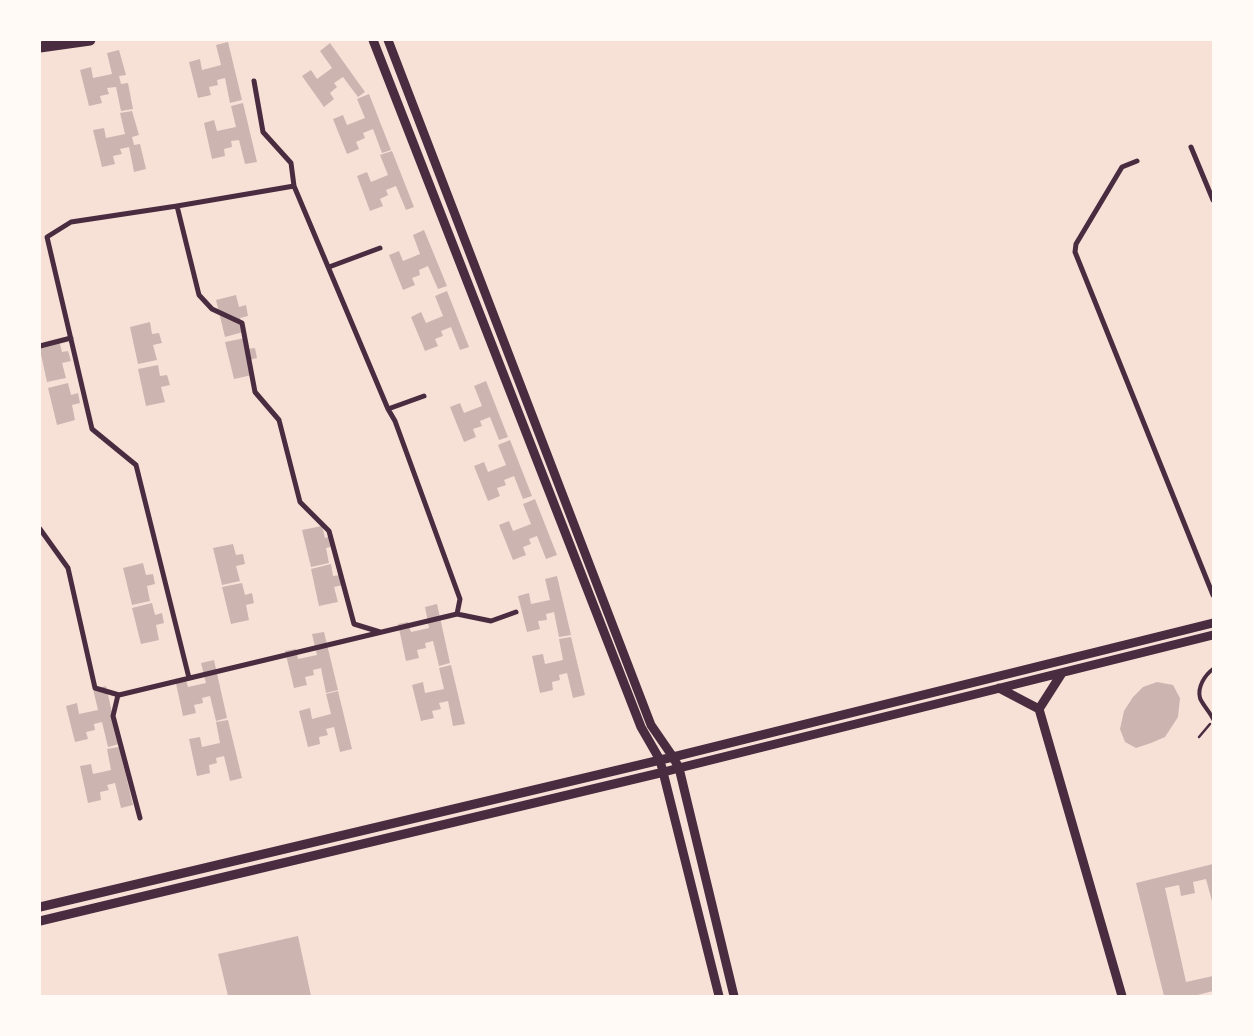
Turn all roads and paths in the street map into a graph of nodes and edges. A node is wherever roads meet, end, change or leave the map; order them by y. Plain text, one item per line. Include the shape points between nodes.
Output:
1 (90, 40) edge
2 (373, 40) edge
3 (388, 40) edge
4 (40, 47) edge
5 (254, 81) dead end
6 (1191, 146) dead end
7 (1137, 161) dead end
8 (294, 186) junction
9 (1213, 200) edge
10 (177, 206) junction
11 (380, 248) dead end
12 (329, 267) junction
13 (71, 338) junction
14 (40, 346) edge
15 (424, 396) dead end
16 (388, 409) junction
17 (40, 529) edge
18 (1213, 595) edge
19 (516, 612) dead end
20 (457, 614) junction
21 (1213, 623) edge
22 (380, 632) junction
23 (1213, 635) edge
24 (1213, 669) edge
25 (1062, 673) junction
26 (189, 678) junction
27 (1000, 688) junction
28 (118, 695) junction
29 (1039, 710) junction
30 (1213, 720) edge
31 (1199, 737) dead end
32 (673, 757) junction
33 (660, 760) junction
34 (679, 768) junction
35 (664, 772) junction
36 (140, 818) dead end
37 (40, 907) edge
38 (40, 921) edge
39 (719, 996) edge
40 (734, 996) edge
41 (1122, 996) edge

1 - 4 main road
2 - 33 street via 642,727
3 - 32 street via 651,725
5 - 8 street via 263,132 291,164
6 - 9 street
7 - 18 street via 1122,167 1076,244 1076,252
8 - 10 street
8 - 12 street
10 - 13 street via 71,222 47,237
10 - 22 street via 199,295 212,309 242,323 255,392 279,420 300,502 329,531 354,624
11 - 12 street
12 - 16 street
13 - 14 street
13 - 26 street via 92,430 136,465
15 - 16 street
16 - 20 street via 460,599
17 - 28 street via 68,568 95,688
19 - 20 street via 491,621
20 - 22 street
21 - 32 street
22 - 26 street
23 - 25 street
24 - 30 lane via 1201,684 1200,697
25 - 27 street
25 - 29 street
26 - 28 street
27 - 29 street
27 - 34 street
28 - 36 street via 113,716
29 - 41 street
30 - 31 path
32 - 33 street
32 - 34 street
33 - 35 street
33 - 37 street
34 - 35 street
34 - 40 street
35 - 38 street
35 - 39 street

